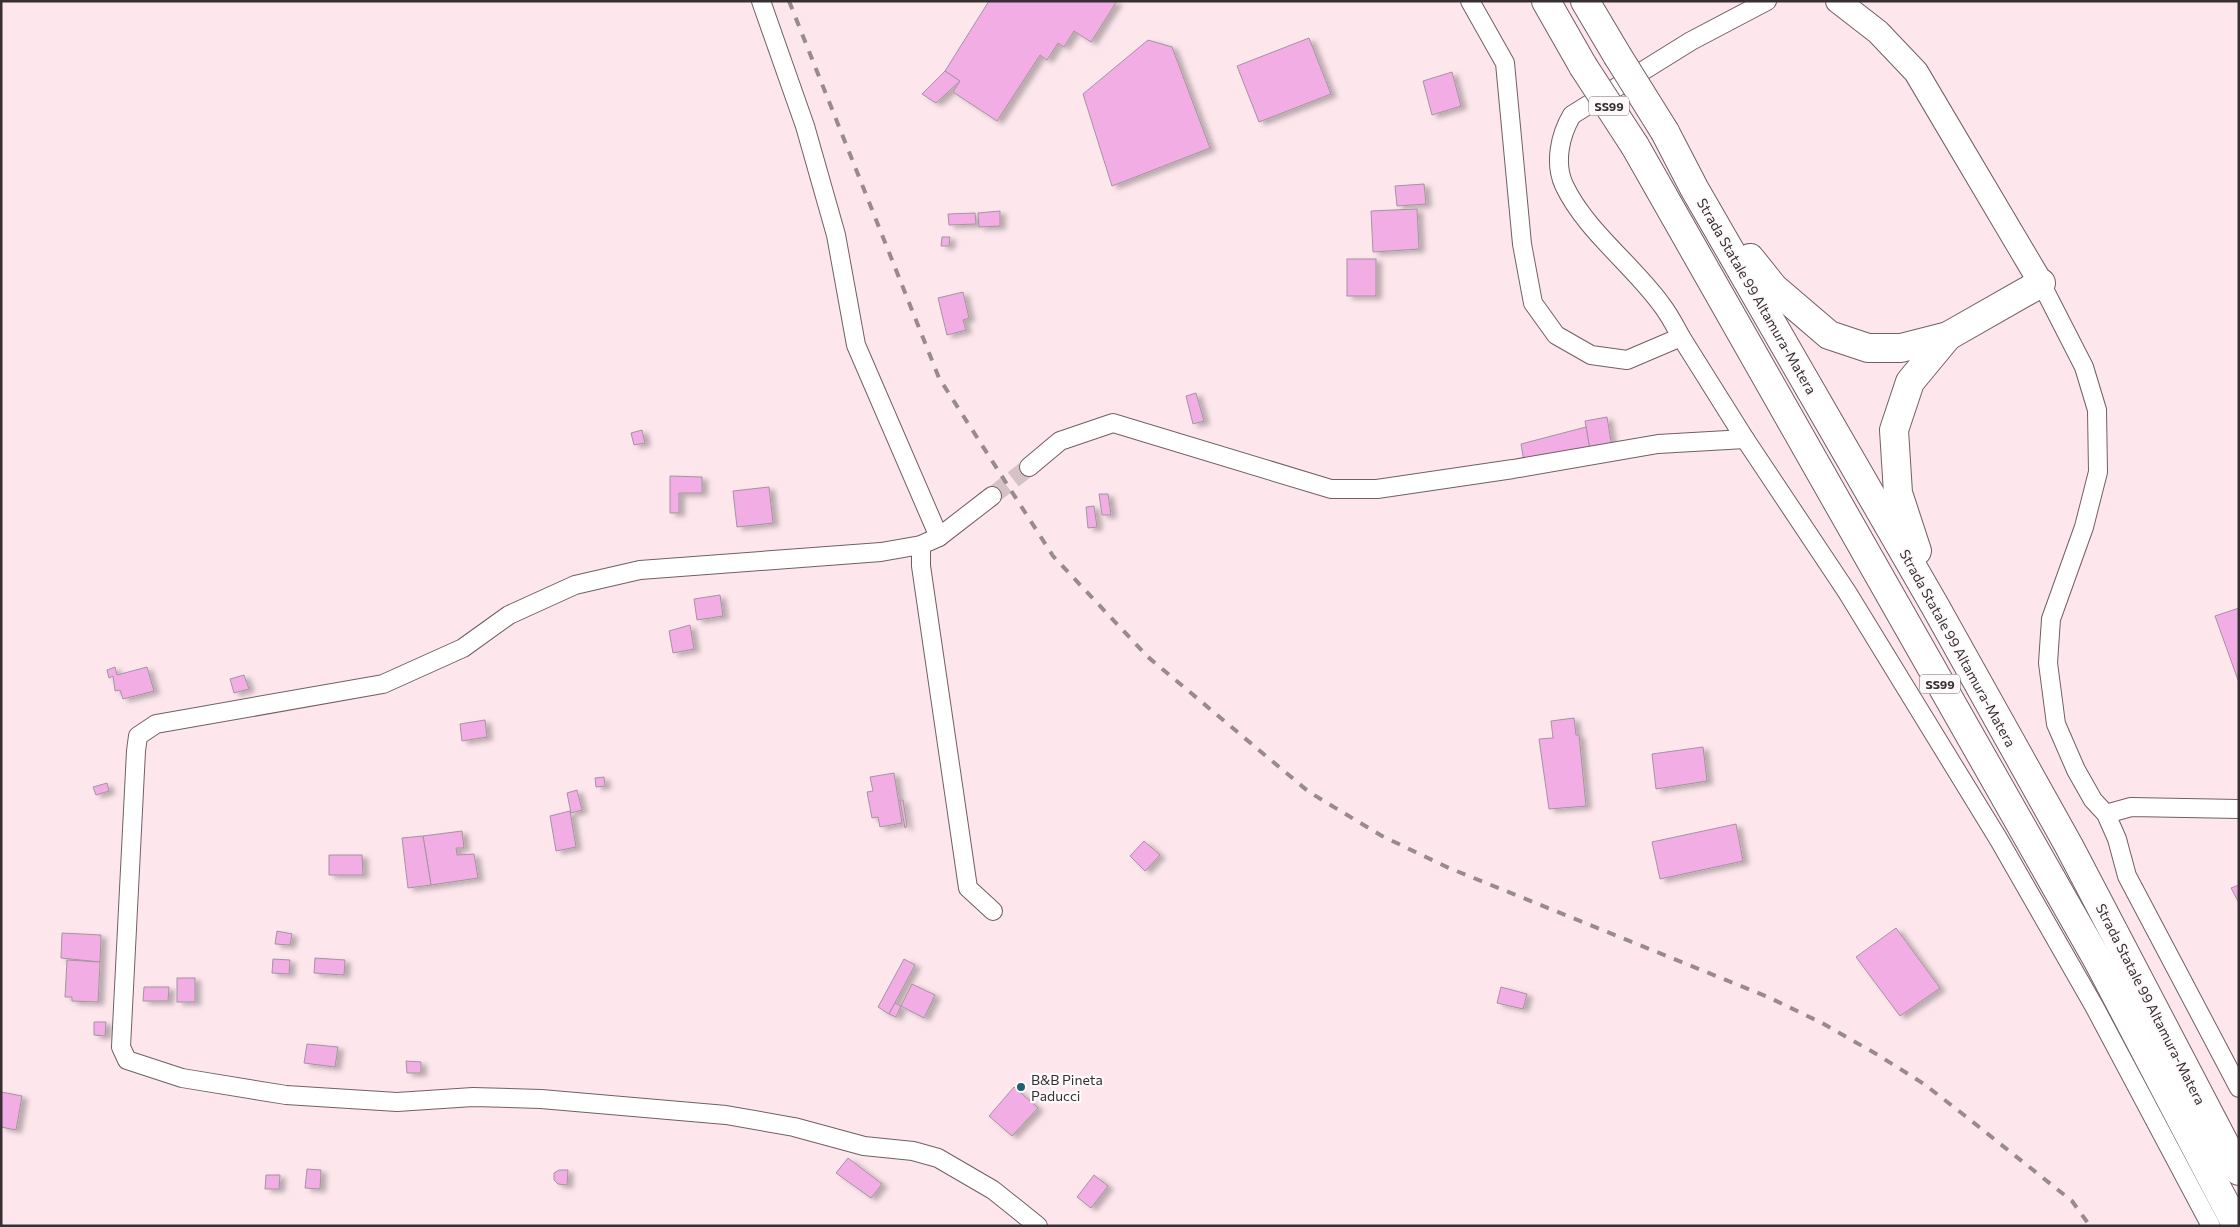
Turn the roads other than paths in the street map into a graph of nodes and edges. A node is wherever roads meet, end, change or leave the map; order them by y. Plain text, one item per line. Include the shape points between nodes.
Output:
1 (761, 1) edge
2 (1470, 1) edge
3 (1546, 1) edge
4 (1585, 1) edge
5 (1767, 1) edge
6 (1838, 1) edge
7 (1694, 188) junction
8 (2041, 283) junction
9 (1948, 336) junction
10 (1681, 337) junction
11 (1745, 439) junction
12 (1029, 467) tunnel mouth
13 (992, 496) tunnel mouth
14 (938, 537) junction
15 (921, 545) junction
16 (1935, 606) junction
17 (2239, 809) edge
18 (2106, 814) junction
19 (993, 911) dead end
20 (2239, 1088) edge
21 (2239, 1171) edge
22 (1038, 1226) edge
23 (2211, 1226) edge
24 (2237, 1226) edge

1 - 14 street via 805,126 836,235 856,345
2 - 10 street via 1505,63 1522,244 1533,303 1556,335 1591,355 1627,360
3 - 24 highway, SS99, bridge via 1635,146 2092,950
4 - 7 highway, Strada Statale 99 Altamura-Matera / SS99, bridge via 1665,132
5 - 10 street via 1691,41 1572,115 1563,130 1559,156 1563,184 1584,216 1662,305
6 - 8 street via 1878,32 1916,72
7 - 9 highway via 1774,288 1829,335 1868,348 1901,348
7 - 16 highway, Strada Statale 99 Altamura-Matera / SS99
8 - 9 highway
8 - 18 street via 2084,367 2097,410 2098,472 2084,527 2051,619 2048,663 2056,724 2076,770 2093,800
9 - 16 highway via 1910,382 1894,430 1898,493
10 - 11 street
11 - 12 street via 1658,444 1377,489 1331,489 1113,423 1060,441
11 - 23 street via 1847,592 1999,840 2094,1006
13 - 14 street
14 - 15 street
15 - 19 street via 921,566 968,888
15 - 22 street via 881,552 631,572 575,585 509,615 463,648 383,684 156,724 138,736 136,751 121,1047 127,1060 182,1078 286,1095 397,1102 473,1097 541,1099 726,1115 794,1127 864,1146 913,1151 938,1158 993,1190
16 - 21 highway, Strada Statale 99 Altamura-Matera / SS99 via 2069,846
17 - 18 street via 2131,807
18 - 20 street via 2127,876

